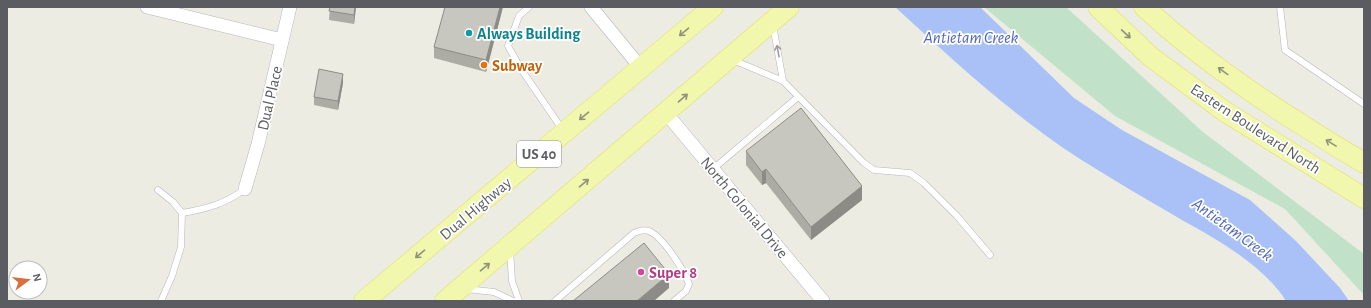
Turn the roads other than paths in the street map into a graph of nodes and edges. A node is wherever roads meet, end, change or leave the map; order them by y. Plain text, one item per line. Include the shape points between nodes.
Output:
1 (147, 7) edge
2 (290, 7) edge
3 (529, 7) edge
4 (591, 7) edge
5 (713, 7) edge
6 (789, 7) edge
7 (1098, 7) edge
8 (1144, 7) edge
9 (1280, 7) edge
10 (772, 22) junction
11 (282, 40) junction
12 (729, 59) junction
13 (641, 68) junction
14 (783, 81) junction
15 (798, 97) junction
16 (1364, 104) edge
17 (666, 113) junction
18 (565, 132) junction
19 (1364, 164) edge
20 (714, 169) junction
21 (1320, 170) junction
22 (244, 189) joint
23 (158, 190) dead end
24 (1364, 190) edge
25 (1364, 198) edge
26 (182, 213) junction
27 (510, 246) junction
28 (990, 255) dead end
29 (460, 288) junction
30 (161, 301) edge
31 (364, 301) edge
32 (445, 301) edge
33 (513, 301) edge
34 (519, 301) edge
35 (555, 301) edge
36 (674, 301) edge
37 (823, 301) edge

1 - 11 street
2 - 11 street, Dual Place
3 - 18 lane via 519,16 508,46
4 - 13 street
5 -> 13 main road, Dual Highway / US 40
6 - 10 main road
7 -> 21 main road, Eastern Boulevard North via 1151,57 1224,111
19 -> 8 main road, Eastern Boulevard North via 1246,88 1178,38
9 - 16 lane via 1285,50
10 - 12 main road
14 -> 10 lane
11 - 22 street, Dual Place via 258,144
12 - 14 lane
17 -> 12 main road
13 -> 18 main road, Dual Highway / US 40
14 - 15 lane
15 - 20 lane
15 - 28 lane via 874,170 910,173 924,183 957,216
17 - 20 street, North Colonial Drive
27 -> 17 main road
18 -> 31 main road, Dual Highway / US 40
20 - 37 street, North Colonial Drive
21 - 24 main road
21 - 25 main road, Eastern Boulevard North
22 - 26 lane via 212,207
23 - 26 lane
26 - 30 lane via 181,247
29 -> 27 main road
27 - 34 lane via 512,280
29 - 32 main road
29 - 33 lane via 494,292
35 - 36 lane via 634,233 644,230 656,236 686,275 689,284 686,291

